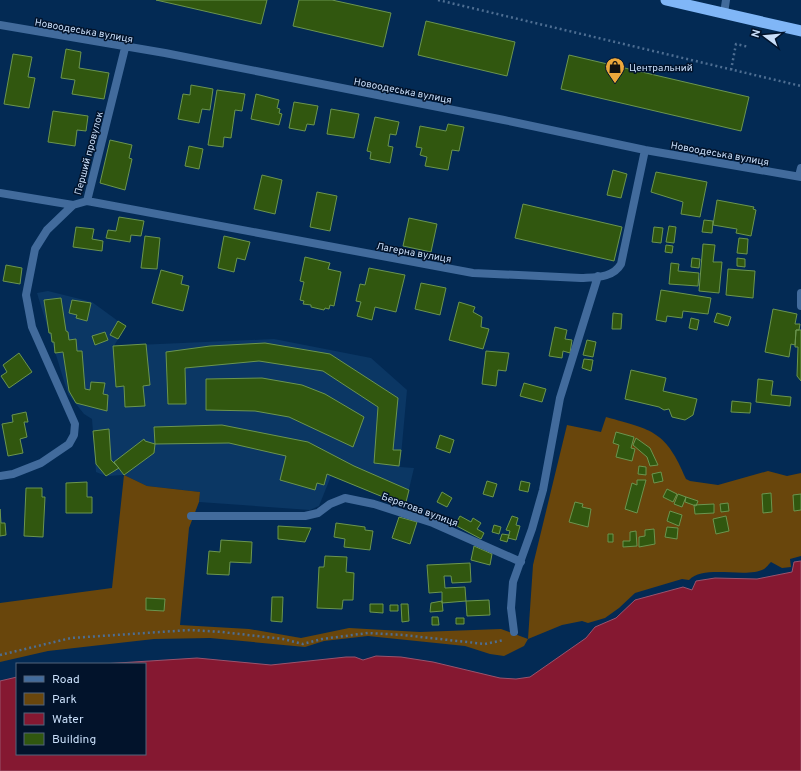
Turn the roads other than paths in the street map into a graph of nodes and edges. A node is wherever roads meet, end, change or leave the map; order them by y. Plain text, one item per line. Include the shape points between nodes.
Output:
1 (666, 0) edge
2 (726, 0) edge
3 (724, 13) junction
4 (0, 25) edge
5 (801, 31) edge
6 (125, 48) junction
7 (646, 150) junction
8 (800, 174) edge
9 (0, 193) edge
10 (87, 201) junction
11 (73, 205) junction
12 (598, 276) junction
13 (801, 293) edge
14 (801, 306) edge
15 (0, 476) edge
16 (191, 516) dead end
17 (521, 562) junction
18 (514, 632) road end

1 - 3 highway
2 - 3 street
3 - 5 highway
4 - 6 street, Новоодеська вулиця
6 - 7 street, Новоодеська вулиця via 165,53
6 - 10 street, Перший провулок
7 - 8 street, Новоодеська вулиця
7 - 12 street, Лагерна вулиця via 621,264 611,275
9 - 11 street
10 - 11 street, Перший провулок
10 - 12 street, Лагерна вулиця via 473,274 581,278
11 - 15 street, Перший провулок via 48,230 35,249 26,295 32,327 75,424 74,435 69,444 41,463 13,474
12 - 17 street via 560,398 543,490
13 - 14 street
16 - 17 street, Берегова вулиця via 305,516 318,513 330,504 345,498 374,504 433,523
17 - 18 street via 513,589 511,608

